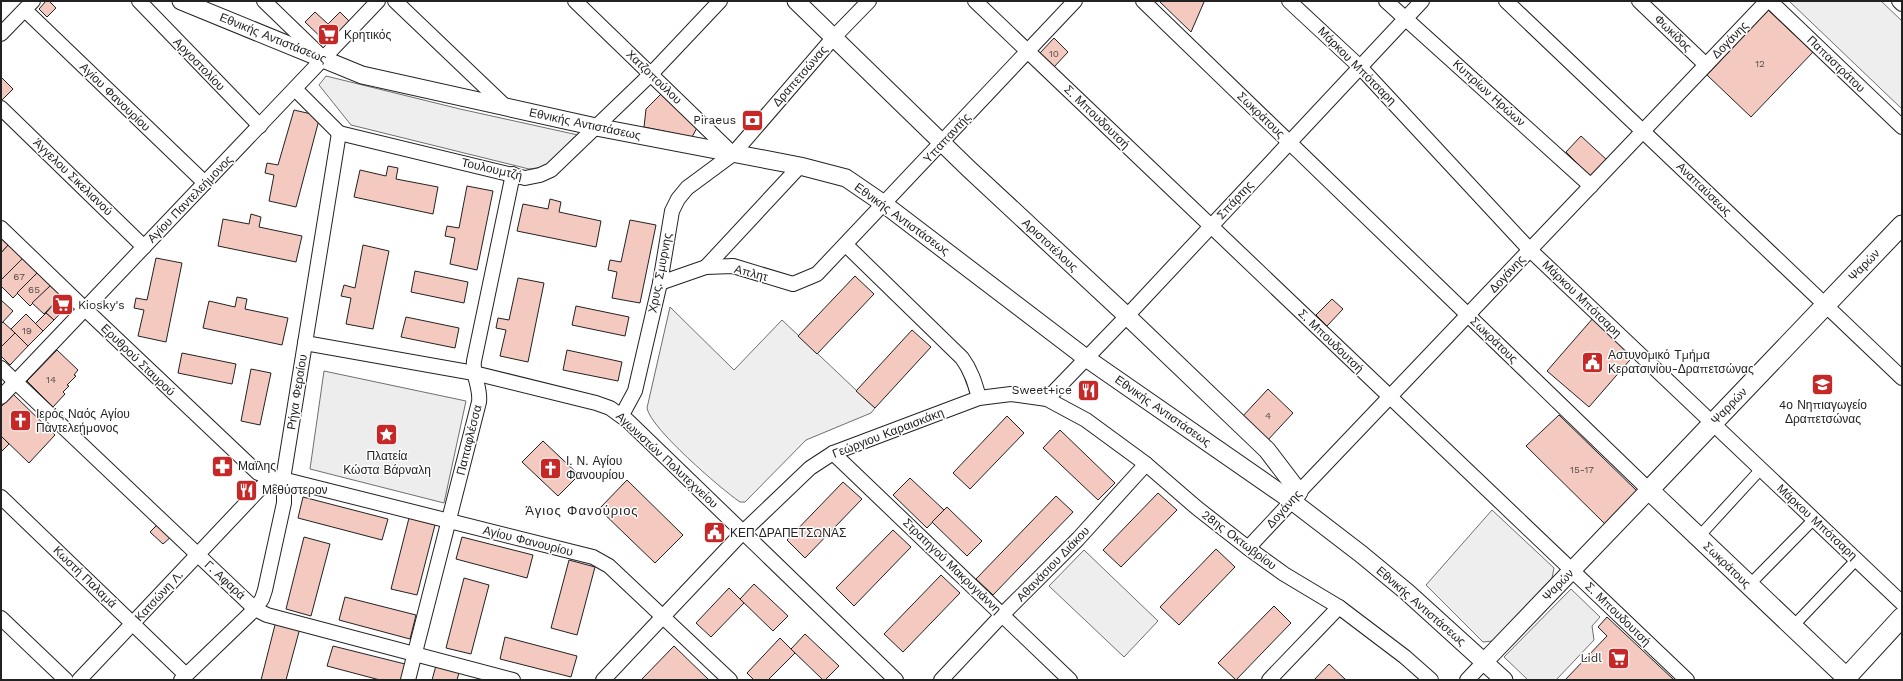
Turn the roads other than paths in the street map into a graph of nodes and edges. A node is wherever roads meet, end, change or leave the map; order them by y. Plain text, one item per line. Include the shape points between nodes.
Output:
1 (139, 1) edge
2 (181, 1) edge
3 (264, 1) edge
4 (378, 1) edge
5 (395, 1) edge
6 (575, 1) edge
7 (720, 1) edge
8 (796, 1) edge
9 (869, 1) edge
10 (976, 1) edge
11 (1075, 1) edge
12 (1143, 1) edge
13 (1289, 1) edge
14 (1386, 1) edge
15 (1422, 1) edge
16 (1506, 1) edge
17 (1639, 1) edge
18 (1768, 1) edge
19 (1899, 1) edge
20 (1902, 4) edge
21 (29, 6) edge
22 (1406, 19) junction
23 (1, 34) edge
24 (834, 37) junction
25 (1028, 51) junction
26 (323, 58) junction
27 (1706, 65) junction
28 (1360, 67) junction
29 (651, 74) junction
30 (295, 89) junction
31 (505, 106) junction
32 (1, 108) edge
33 (260, 126) junction
34 (596, 127) junction
35 (1902, 127) edge
36 (1643, 131) junction
37 (339, 133) junction
38 (1290, 142) junction
39 (942, 144) junction
40 (733, 154) junction
41 (800, 166) junction
42 (513, 174) junction
43 (205, 183) junction
44 (1591, 186) junction
45 (884, 204) junction
46 (1902, 225) edge
47 (1211, 226) junction
48 (1, 228) edge
49 (846, 245) junction
50 (144, 247) junction
51 (1530, 250) junction
52 (706, 267) junction
53 (817, 274) joint
54 (660, 283) junction
55 (1826, 305) junction
56 (85, 309) junction
57 (1468, 315) junction
58 (1127, 316) junction
59 (305, 343) junction
60 (1086, 358) junction
61 (1, 368) edge
62 (474, 372) junction
63 (1902, 378) edge
64 (16, 382) junction
65 (1, 397) edge
66 (1390, 397) junction
67 (979, 398) junction
68 (1047, 399) junction
69 (622, 415) junction
70 (1713, 423) junction
71 (833, 453) junction
72 (1146, 464) junction
73 (1761, 469) junction
74 (277, 478) junction
75 (1649, 490) junction
76 (1, 497) edge
77 (1296, 497) junction
78 (1814, 519) junction
79 (449, 521) junction
80 (1705, 530) dead end
81 (743, 532) junction
82 (1248, 548) junction
83 (198, 555) junction
84 (1856, 560) junction
85 (1572, 570) junction
86 (1755, 579) dead end
87 (1902, 603) edge
88 (1339, 607) junction
89 (255, 609) junction
90 (1002, 615) junction
91 (663, 616) junction
92 (1902, 617) edge
93 (1, 618) edge
94 (1798, 621) dead end
95 (133, 624) junction
96 (414, 653) junction
97 (1484, 662) junction
98 (184, 677) edge
99 (1847, 679) edge
100 (66, 680) edge
101 (79, 680) edge
102 (408, 680) edge
103 (513, 680) edge
104 (603, 680) edge
105 (730, 680) edge
106 (896, 680) edge
107 (941, 680) edge
108 (1070, 680) edge
109 (1269, 680) edge
110 (1431, 680) edge
111 (1467, 680) edge
112 (1504, 680) edge
113 (1687, 680) edge

1 - 33 street, Αργοστολίου
2 - 26 street, Εθνικής Αντιστάσεως
3 - 26 street
4 - 26 street, Αγίου Παντελεήμονος
5 - 31 street
6 - 29 street, Χατζοπούλου
7 - 29 street, Τουλουμτζή
8 - 24 street, Αριστοτέλους
9 - 24 street, Δραπετσώνας
10 - 25 street, Σ. Μπουδουτσή
11 - 25 street, Υπαπαντής
12 - 38 street, Σωκράτους
13 - 28 street, Μάρκου Μπότσαρη
14 - 22 street, Κυπρίων Ηρώων
15 - 22 street, Σπάρτης
16 - 36 street, Αναπαύσεως
17 - 27 street, Φωκίδος
18 - 27 street, Δογάνης
18 - 35 street, Παπαστράτου
19 - 20 street
21 - 23 street
21 - 43 street, Αγίου Φανουρίου
22 - 28 street, Σπάρτης
22 - 44 street, Κυπρίων Ηρώων
24 - 39 street, Αριστοτέλους
24 - 40 street, Δραπετσώνας
25 - 39 street, Υπαπαντής
25 - 47 street, Σ. Μπουδουτσή
26 - 30 street, Αγίου Παντελεήμονος
26 - 31 street, Εθνικής Αντιστάσεως via 362,75
27 - 36 street, Δογάνης
28 - 38 street, Σπάρτης
28 - 51 street, Μάρκου Μπότσαρη
29 - 34 street, Τουλουμτζή
29 - 40 street, Χατζοπούλου
30 - 33 street, Αγίου Παντελεήμονος
30 - 37 street
31 - 34 street, Εθνικής Αντιστάσεως
32 - 50 street, Άγγελου Σικελιανού
33 - 43 street, Αγίου Παντελεήμονος
34 - 40 street, Εθνικής Αντιστάσεως
34 - 42 street, Τουλουμτζή via 551,170 525,178
36 - 44 street, Δογάνης
36 - 55 street, Αναπαύσεως
37 - 42 street, Τουλουμτζή
37 - 59 street, Ρήγα Φεραίου
38 - 47 street, Σπάρτης
38 - 57 street, Σωκράτους
39 - 45 street, Υπαπαντής
39 - 58 street, Αριστοτέλους
40 - 41 street, Εθνικής Αντιστάσεως
40 - 54 street, Χρυς. Σμυρνης via 687,188 678,199 672,211
41 - 45 street, Εθνικής Αντιστάσεως via 846,178
41 - 52 street
42 - 62 street, Παπαφλέσσα via 474,360
43 - 50 street, Αγίου Παντελεήμονος
44 - 51 street, Δογάνης
45 - 49 street, Υπαπαντής
45 - 60 street, Εθνικής Αντιστάσεως
46 - 55 main road, Ψαρών
47 - 58 street, Σπάρτης
47 - 66 street, Σ. Μπουδουτσή
48 - 56 street, Ερυθρού Σταυρού
49 - 53 street, Υπαπαντής
49 - 67 street via 962,358 971,371
50 - 56 street, Αγίου Παντελεήμονος
51 - 57 street, Δογάνης
51 - 70 street, Μάρκου Μπότσαρη
52 - 53 street, Απλητ via 733,266 793,284
52 - 54 street, Απλητ
54 - 69 street, Χρυς. Σμυρνης via 634,391
55 - 63 street, Αναπαύσεως
55 - 70 main road, Ψαρρών
56 - 64 street, Αγίου Παντελεήμονος
56 - 74 street, Ερυθρού Σταυρού via 254,470
57 - 66 street, Δογάνης
57 - 75 street, Σωκράτους
58 - 60 street, Σπάρτης
58 - 77 street, Αριστοτέλους via 1267,450
59 - 62 street, Αγωνιστών Πολυτεχνείου
59 - 74 street, Ρήγα Φεραίου
60 - 68 street, Σπάρτης
60 - 77 street, Εθνικής Αντιστάσεως
61 - 64 street, Γ. Αφαρά
62 - 69 street, Αγωνιστών Πολυτεχνείου via 596,403
62 - 79 street, Παπαφλέσσα via 479,402
64 - 65 street, Αγίου Παντελεήμονος
64 - 83 street, Γ. Αφαρά
66 - 77 street, Δογάνης
66 - 85 street, Σ. Μπουδουτσή
67 - 68 street, Γεώργιου Καραισκάκη via 1011,394
67 - 71 street, Γεώργιου Καραισκάκη
68 - 72 street, 28ης Οκτωβρίου via 1086,420
69 - 81 street, Αγωνιστών Πολυτεχνείου
70 - 73 street, Μάρκου Μπότσαρη
70 - 75 main road, Ψαρρών
71 - 81 street, Γεώργιου Καραισκάκη via 810,468
71 - 90 street, Στρατηγού Μακρυγιάννη
72 - 82 street, 28ης Οκτωβρίου
72 - 90 street, Αθανάσιου Διάκου via 1078,539
73 - 78 street, Μάρκου Μπότσαρη
73 - 80 street
74 - 79 street, Αγίου Φανουρίου
74 - 83 street, Κατσώνη Λ.
74 - 89 street, Ρήγα Φεραίου via 284,504 265,590
75 - 85 street, Ψαρών
75 - 99 main road, Σωκράτους
76 - 95 street, Κωστή Παλαμά
77 - 82 street, Δογάνης
77 - 97 street, Εθνικής Αντιστάσεως
78 - 84 street, Μάρκου Μπότσαρη
78 - 86 street
79 - 91 street, Αγίου Φανουρίου via 593,556 609,566
79 - 96 street, Παπαφλέσσα
81 - 91 street, Γεώργιου Καραισκάκη
81 - 106 street, Αγωνιστών Πολυτεχνείου
82 - 88 street, 28ης Οκτωβρίου via 1284,574
83 - 89 street, Γ. Αφαρά
83 - 95 street, Κατσώνη Λ.
84 - 87 street, Μάρκου Μπότσαρη
84 - 94 street
85 - 97 street, Ψαρών
85 - 113 street, Σ. Μπουδουτσή
88 - 109 street
88 - 110 street, 28ης Οκτωβρίου
89 - 96 street, Γ. Αφαρά via 267,615
89 - 98 street, Ρήγα Φεραίου
90 - 107 street, Αθανάσιου Διάκου
90 - 108 street, Στρατηγού Μακρυγιάννη
91 - 104 street, Γεώργιου Καραισκάκη
91 - 105 street, Αγίου Φανουρίου
92 - 99 main road
93 - 100 street
95 - 98 street, Κωστή Παλαμά
95 - 101 street, Κατσώνη Λ.
96 - 102 street, Παπαφλέσσα
96 - 103 street, Γ. Αφαρά
97 - 111 street, Ψαρών
97 - 112 street, Εθνικής Αντιστάσεως

